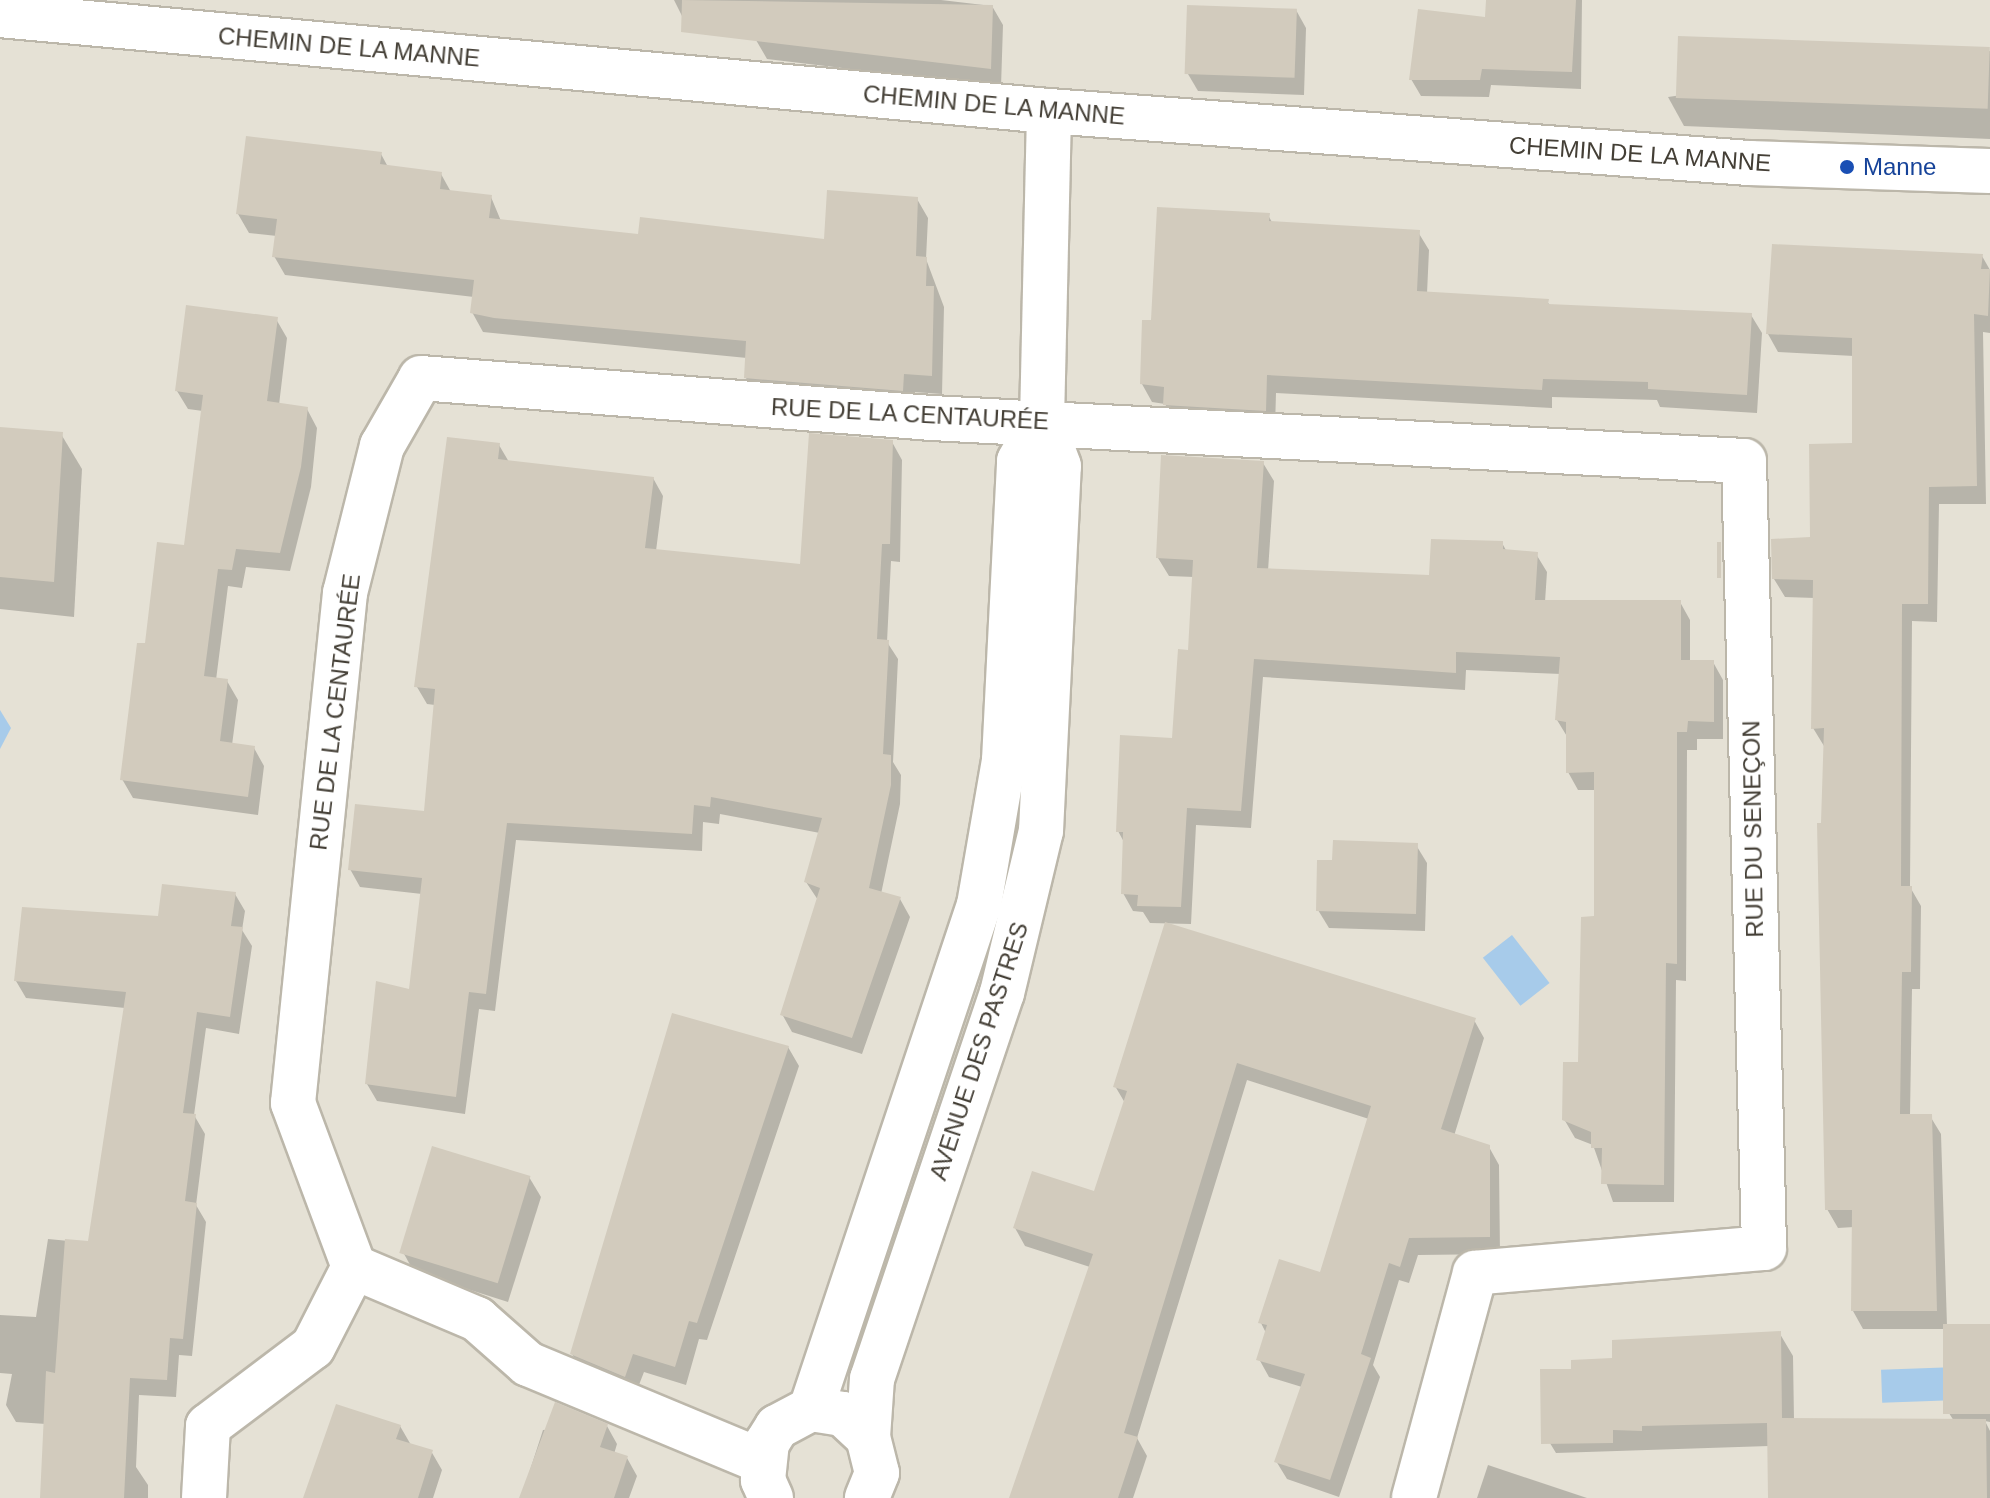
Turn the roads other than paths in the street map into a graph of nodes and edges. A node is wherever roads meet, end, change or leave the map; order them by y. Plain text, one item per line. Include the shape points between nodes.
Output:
1 (0, 15) edge
2 (1049, 111) junction
3 (1990, 171) edge
4 (1042, 421) junction
5 (1171, 430) joint
6 (354, 1267) junction
7 (811, 1409) junction
8 (868, 1437) junction
9 (766, 1480) edge
10 (880, 1496) edge
11 (204, 1498) edge
12 (1414, 1498) edge

1 - 2 street, CHEMIN DE LA MANNE
2 - 3 street, CHEMIN DE LA MANNE via 1749,163
2 - 4 street, AVENUE DES PASTRES
4 - 5 street, RUE DE LA CENTAURÉE
4 - 6 street, RUE DE LA CENTAURÉE via 932,418 421,378 382,446 345,593 293,1103
4 - 7 street, AVENUE DES PASTRES via 1019,461 1004,760 979,905
4 - 8 street, AVENUE DES PASTRES via 1059,466 1041,831 1002,993 872,1379
5 - 12 street, RUE DU SENEÇON via 1744,461 1764,1248 1475,1273
6 - 9 street via 477,1319 528,1364
6 - 11 street via 313,1347 208,1426
7 - 8 street via 843,1414
7 - 9 street via 777,1427
8 - 10 street, AVENUE DES PASTRES via 876,1454

